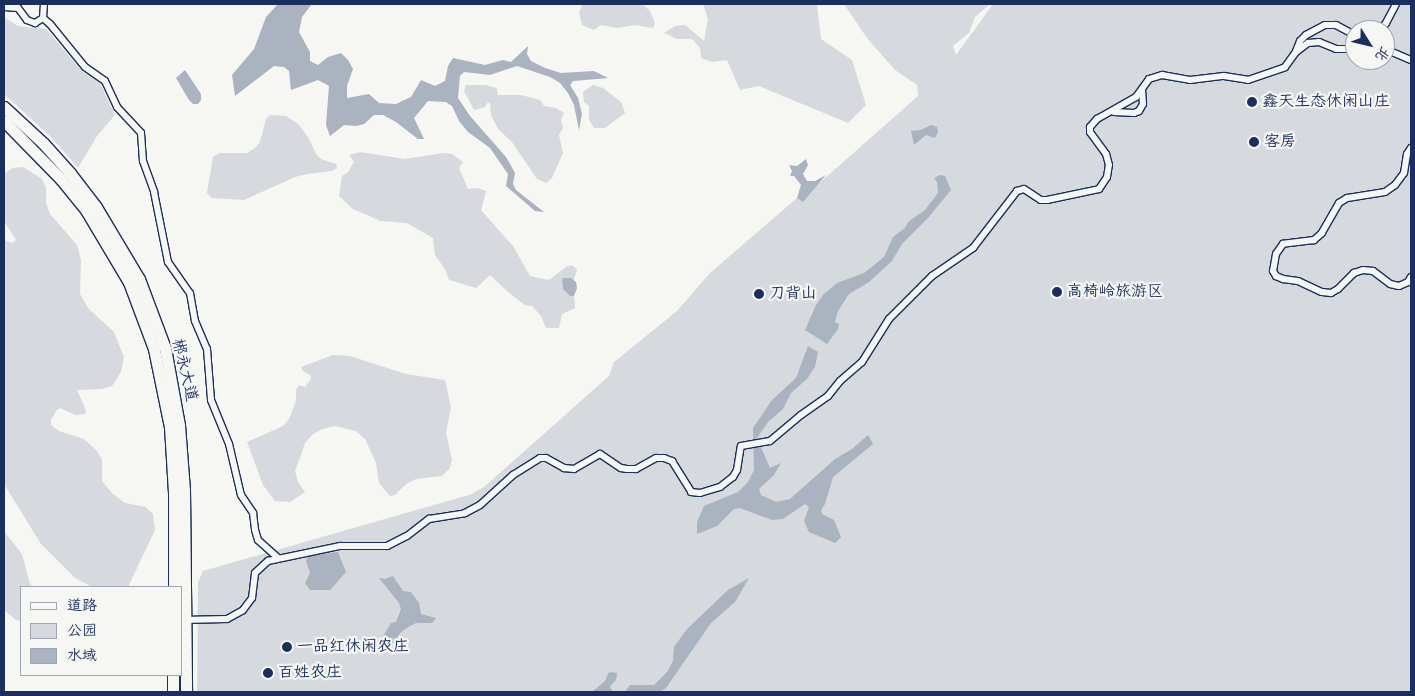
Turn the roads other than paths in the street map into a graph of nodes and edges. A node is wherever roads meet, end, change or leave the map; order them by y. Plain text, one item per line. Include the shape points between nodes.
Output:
1 (44, 4) edge
2 (1396, 4) edge
3 (4, 7) edge
4 (43, 18) junction
5 (1388, 20) edge
6 (1345, 29) edge
7 (1345, 49) edge
8 (1296, 52) junction
9 (1395, 53) edge
10 (1411, 60) edge
11 (1142, 90) junction
12 (4, 108) edge
13 (1109, 112) junction
14 (4, 120) edge
15 (1411, 148) edge
16 (1411, 277) edge
17 (278, 558) junction
18 (174, 586) edge
19 (184, 620) edge
20 (173, 676) edge
21 (173, 692) edge
22 (186, 692) edge

1 - 4 street
2 - 5 street
3 - 4 street via 18,8 27,20 35,23
4 - 17 street via 85,67 104,81 117,107 141,133 143,161 154,192 168,262 190,293 195,321 207,349 211,400 229,444 241,495 253,513 258,540
6 - 8 street via 1336,24 1325,25 1300,41
7 - 8 street via 1313,42
8 - 11 street via 1285,67 1254,79 1224,76 1190,80 1154,76
9 - 10 street
11 - 13 street via 1129,103
11 - 13 street via 1143,104 1139,111
12 - 19 highway, 郴永大道 via 43,143 96,207 138,278 165,348 179,425 184,490
13 - 17 street via 1090,128 1109,165 1100,189 1047,200 1024,189 1016,191 973,248 932,276 889,319 862,362 828,396 770,442 741,446 737,470 720,487 700,493 691,492 672,461 664,458 656,458 636,469 627,469 600,454 574,469 543,458 513,474 472,510 458,516 429,518 393,544 380,548 340,546
14 - 18 highway, 郴永大道 via 86,210 129,282 154,349 170,428
15 - 16 street via 1404,173 1395,185 1385,192 1347,198 1314,240 1284,244 1276,254 1273,270 1283,279 1331,293 1354,273 1363,270 1373,271 1390,284 1399,286
17 - 19 street via 258,569 252,598 243,610 227,619
19 - 22 highway, 郴永大道
20 - 21 highway

